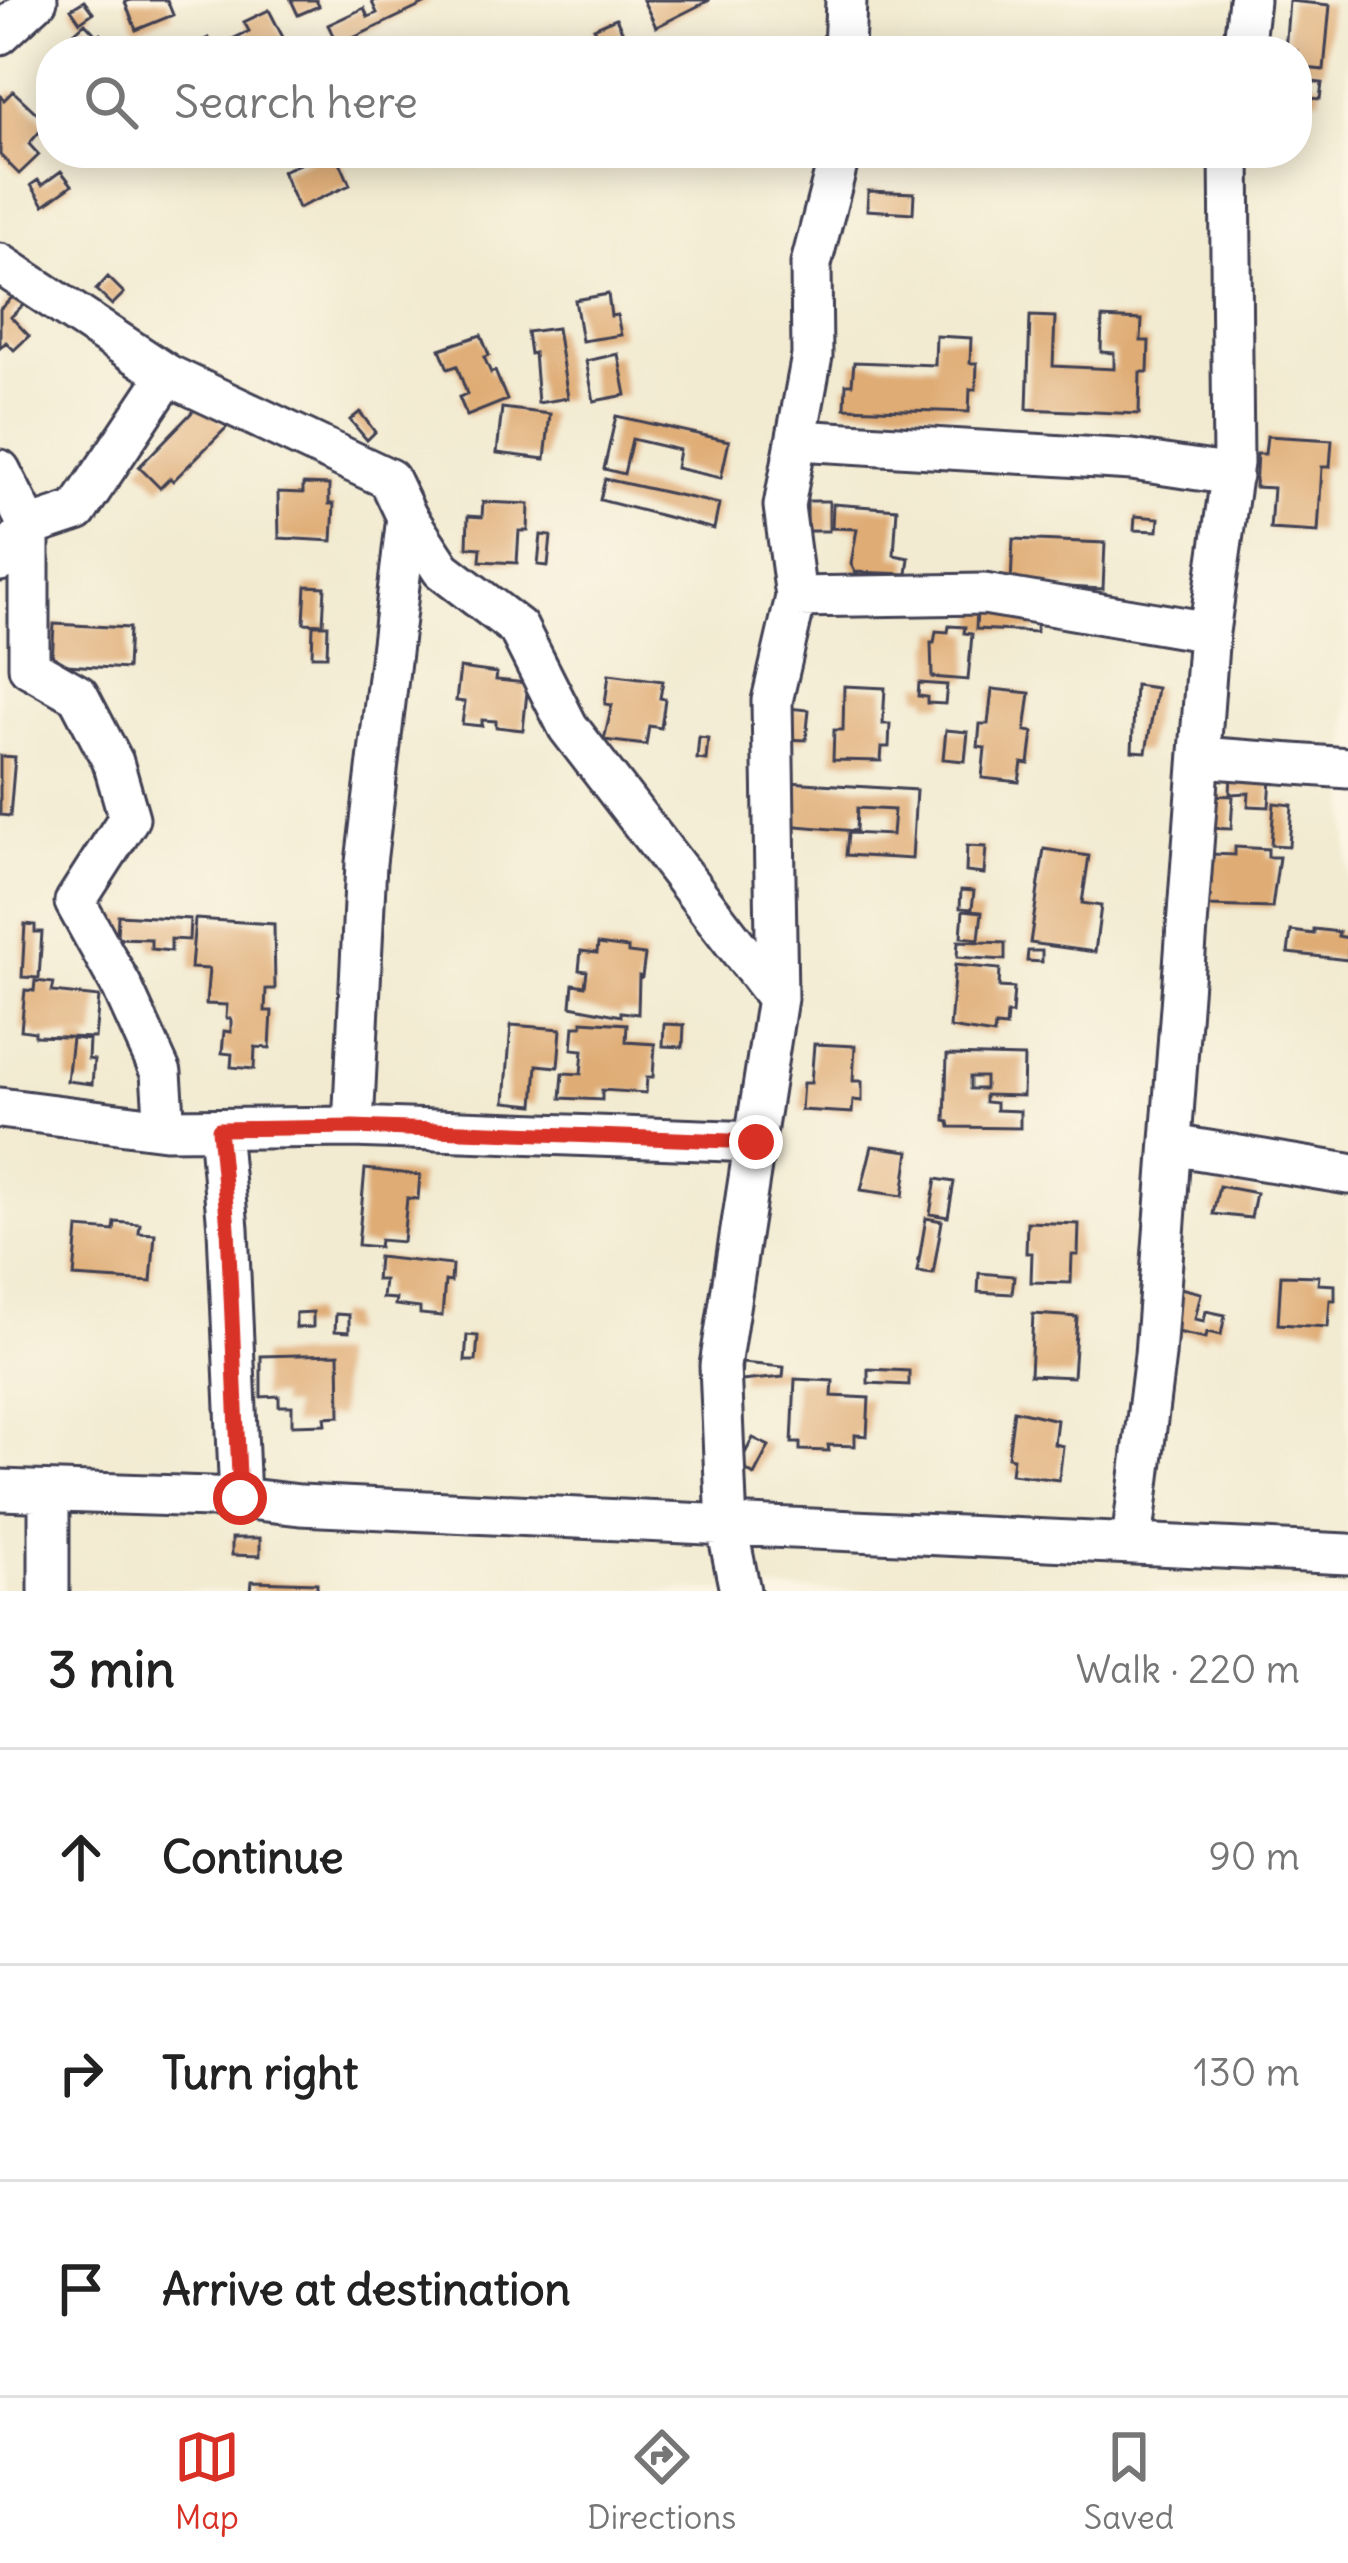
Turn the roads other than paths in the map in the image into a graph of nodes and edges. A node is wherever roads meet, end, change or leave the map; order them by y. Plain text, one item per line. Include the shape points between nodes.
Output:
1 (37, 0) edge
2 (846, 0) edge
3 (1249, 0) edge
4 (0, 34) edge
5 (845, 36) edge
6 (1245, 36) edge
7 (836, 168) edge
8 (1230, 168) edge
9 (0, 264) edge
10 (168, 375) junction
11 (798, 440) junction
12 (0, 470) edge
13 (1232, 476) junction
14 (407, 518) junction
15 (29, 527) junction
16 (0, 561) edge
17 (796, 597) junction
18 (1209, 632) junction
19 (1200, 758) junction
20 (1348, 768) edge
21 (777, 998) junction
22 (0, 1108) edge
23 (353, 1127) junction
24 (219, 1129) junction
25 (165, 1130) junction
26 (756, 1142) junction
27 (1172, 1145) junction
28 (1348, 1174) edge
29 (0, 1490) edge
30 (49, 1492) junction
31 (240, 1498) junction
32 (727, 1527) junction
33 (1132, 1542) junction
34 (1348, 1554) edge
35 (49, 1591) edge
36 (740, 1591) edge

1 - 4 street
2 - 5 street
3 - 6 street
7 - 11 street via 811,264 812,356
8 - 13 street
9 - 10 street
10 - 14 street via 389,479
10 - 15 street via 77,511
11 - 13 street via 1132,460
11 - 17 street via 784,506
12 - 15 street
13 - 18 street
14 - 21 street via 442,569 518,628 568,727
14 - 23 street via 366,862
15 - 16 street
15 - 25 street via 29,668 78,695 113,762 130,818 75,902 161,1073
17 - 18 street via 984,594
17 - 21 street via 772,701
18 - 19 street
19 - 20 street
19 - 27 street
21 - 26 street
22 - 25 street
23 - 24 street
23 - 26 street
24 - 25 street
24 - 31 street
26 - 32 street via 720,1366
27 - 28 street
27 - 33 street
29 - 30 street
30 - 31 street
30 - 35 street
31 - 32 street
32 - 33 street
32 - 36 street
33 - 34 street

